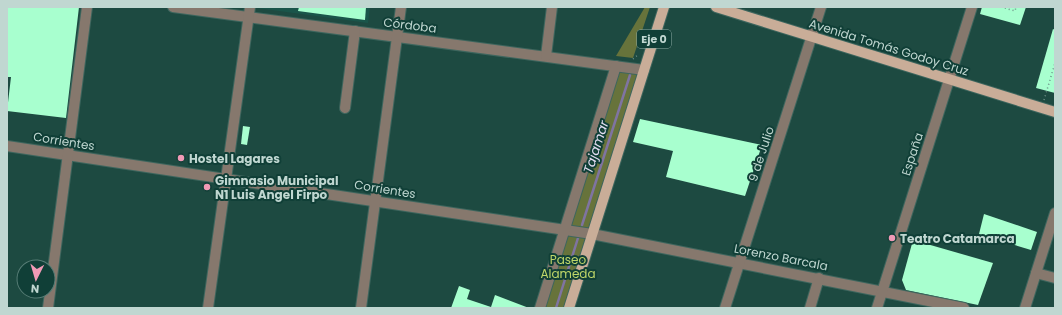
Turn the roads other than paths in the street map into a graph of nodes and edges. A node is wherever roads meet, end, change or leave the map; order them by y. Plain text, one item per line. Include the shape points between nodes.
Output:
1 (86, 7) edge
2 (173, 7) edge
3 (401, 7) edge
4 (552, 7) edge
5 (664, 7) edge
6 (716, 7) edge
7 (821, 7) edge
8 (972, 7) edge
9 (249, 12) edge
10 (355, 31) junction
11 (397, 37) junction
12 (811, 37) junction
13 (546, 56) junction
14 (621, 67) junction
15 (644, 70) junction
16 (950, 79) junction
17 (345, 108) dead end
18 (1055, 112) edge
19 (7, 146) edge
20 (67, 155) junction
21 (226, 178) junction
22 (376, 201) junction
23 (1055, 213) edge
24 (1053, 226) edge
25 (565, 229) junction
26 (592, 234) junction
27 (740, 262) junction
28 (1036, 273) junction
29 (819, 278) junction
30 (1055, 278) edge
31 (882, 291) junction
32 (48, 308) edge
33 (208, 308) edge
34 (362, 308) edge
35 (540, 308) edge
36 (569, 308) edge
37 (725, 308) edge
38 (810, 308) edge
39 (877, 308) edge
40 (964, 308) edge
41 (1025, 308) edge

1 - 20 street
2 - 9 street, Córdoba
3 - 11 street
4 - 13 street
5 - 15 main road, Eje 0
6 - 12 main road, Avenida Tomás Godoy Cruz
7 - 12 street, 9 de Julio
8 - 16 street, España
9 - 10 street, Córdoba
9 - 21 street
10 - 11 street, Córdoba
10 - 17 street
11 - 13 street, Córdoba
11 - 22 street
12 - 16 main road, Avenida Tomás Godoy Cruz
12 - 27 street, 9 de Julio
13 - 14 street, Córdoba
14 - 15 street, Córdoba
14 - 25 street
15 - 26 main road, Eje 0
16 - 18 main road, Avenida Tomás Godoy Cruz
16 - 31 street, España
19 - 20 street, Corrientes
20 - 21 street, Corrientes
20 - 32 street
21 - 22 street, Corrientes
21 - 33 street
22 - 25 street, Corrientes
22 - 34 street
23 - 24 street
24 - 28 street
25 - 26 street, Corrientes
25 - 35 street
26 - 27 street, Lorenzo Barcala
26 - 36 main road, Eje 0
27 - 29 street, Lorenzo Barcala
27 - 37 street, 9 de Julio
28 - 30 street
28 - 41 street
29 - 31 street, Lorenzo Barcala
29 - 38 street
31 - 39 street, España
31 - 40 street, Lorenzo Barcala

